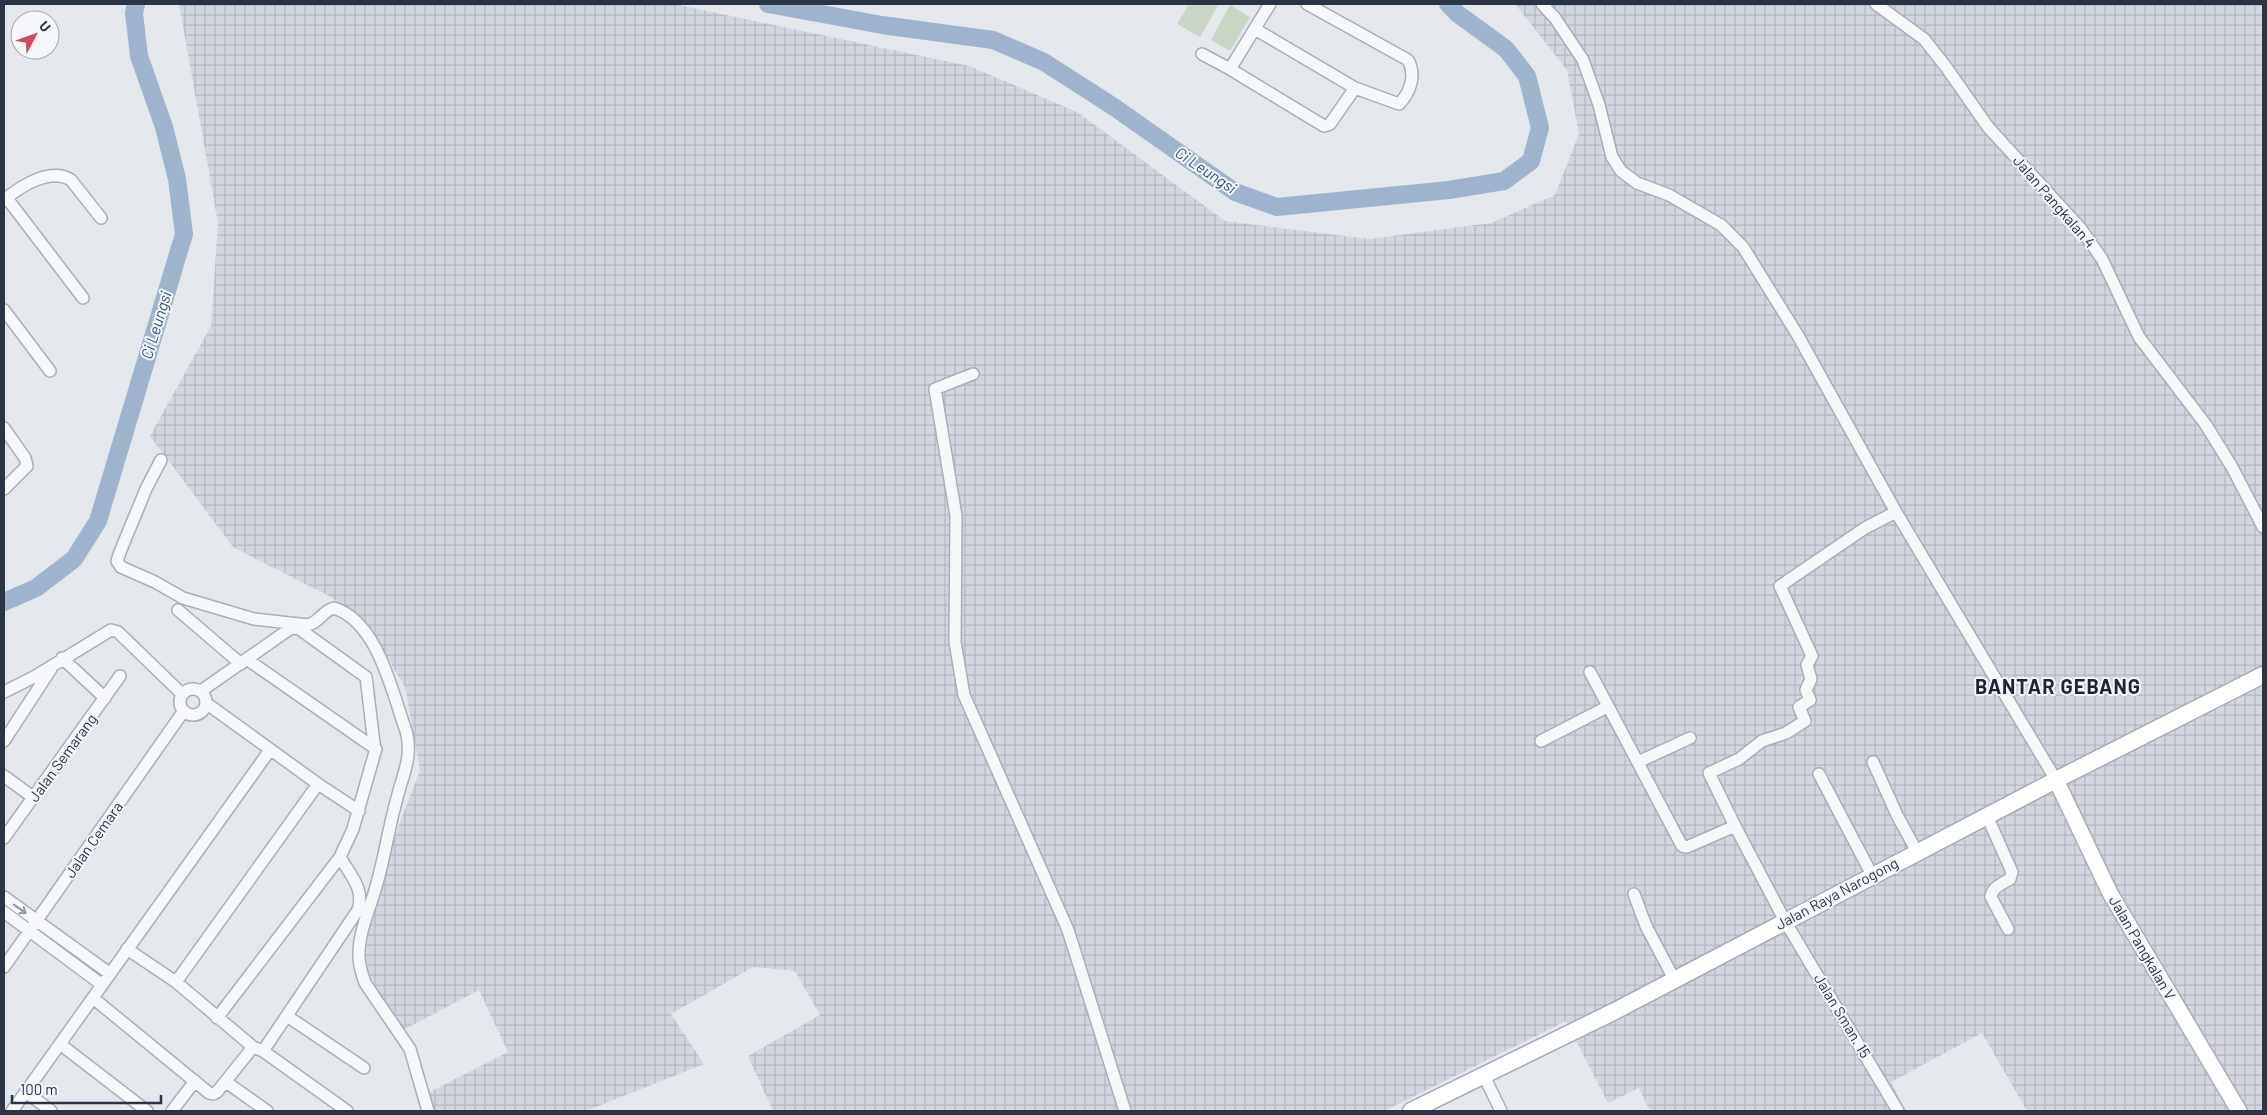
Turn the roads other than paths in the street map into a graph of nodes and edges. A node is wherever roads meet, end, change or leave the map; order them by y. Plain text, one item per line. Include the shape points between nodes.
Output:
1 (1270, 4) edge
2 (1307, 4) edge
3 (1542, 4) edge
4 (1876, 4) edge
5 (1255, 29) junction
6 (1202, 54) dead end
7 (1230, 69) junction
8 (1355, 88) junction
9 (5, 199) edge
10 (102, 218) dead end
11 (82, 298) dead end
12 (4, 310) edge
13 (50, 372) dead end
14 (973, 374) dead end
15 (4, 428) edge
16 (161, 460) dead end
17 (4, 489) edge
18 (1896, 512) junction
19 (2263, 527) edge
20 (178, 610) dead end
21 (58, 661) junction
22 (244, 662) junction
23 (1590, 672) dead end
24 (2263, 675) edge
25 (120, 676) dead end
26 (201, 691) junction
27 (4, 692) edge
28 (182, 694) junction
29 (105, 698) junction
30 (206, 703) junction
31 (1607, 706) junction
32 (183, 712) junction
33 (1690, 738) dead end
34 (4, 741) edge
35 (1541, 741) dead end
36 (376, 749) junction
37 (270, 750) junction
38 (1638, 762) junction
39 (1874, 762) dead end
40 (1819, 774) dead end
41 (4, 776) edge
42 (2056, 780) junction
43 (318, 784) junction
44 (34, 798) junction
45 (360, 811) junction
46 (1987, 816) junction
47 (1735, 826) junction
48 (4, 838) edge
49 (1917, 852) junction
50 (340, 857) junction
51 (1872, 875) junction
52 (1634, 894) dead end
53 (4, 897) edge
54 (4, 912) edge
55 (37, 921) junction
56 (1785, 921) junction
57 (2008, 928) dead end
58 (30, 931) junction
59 (127, 949) junction
60 (4, 967) edge
61 (109, 973) junction
62 (1674, 979) junction
63 (176, 982) junction
64 (101, 984) junction
65 (93, 998) junction
66 (287, 1016) junction
67 (218, 1018) junction
68 (60, 1044) junction
69 (258, 1049) junction
70 (364, 1068) dead end
71 (1484, 1076) junction
72 (195, 1081) junction
73 (226, 1082) junction
74 (26, 1092) junction
75 (4, 1108) edge
76 (10, 1111) edge
77 (51, 1111) edge
78 (147, 1111) edge
79 (172, 1111) edge
80 (267, 1111) edge
81 (347, 1111) edge
82 (428, 1111) edge
83 (1125, 1111) edge
84 (1411, 1111) edge
85 (1500, 1111) edge
86 (1898, 1111) edge
87 (2239, 1111) edge

1 - 5 street
2 - 8 street via 1408,60 1413,68 1413,77 1399,104
3 - 18 street via 1569,38 1588,72 1615,164 1637,183 1669,194 1721,225 1743,247 1797,334
4 - 19 street, Jalan Pangkalan 4 via 1924,39 1988,127 2081,229 2102,259 2139,337 2206,425
5 - 7 street
5 - 8 street
6 - 7 street
7 - 8 street via 1324,126 1330,124
9 - 10 street via 38,180 65,176 72,180
9 - 11 street
12 - 13 street
14 - 83 street via 935,389 956,516 955,642 964,695 1068,930
15 - 17 street via 27,466
16 - 82 street via 120,552 117,561 121,567 183,598 254,619 308,625 334,608 363,629 376,645 406,731 409,755 359,956 365,983 410,1049
18 - 42 street
18 - 47 street, Jalan Sman. 15 via 1865,528 1780,586 1812,656 1808,665 1812,679 1806,690 1810,700 1799,707 1805,721 1786,733 1762,741 1739,759 1709,773
20 - 22 street
21 - 27 street
21 - 28 street via 107,631 115,630
21 - 29 street
21 - 34 street
22 - 26 street
22 - 36 street
22 - 36 street via 290,629 303,630 366,677
23 - 31 street
24 - 42 main road, Jalan Raya Narogong
25 - 29 street, Jalan Semarang
26 - 28 street via 187,690
26 - 30 street
28 - 32 street
29 - 44 street, Jalan Semarang
30 - 32 street via 198,714
30 - 37 street
31 - 35 street
31 - 38 street
32 - 55 street, Jalan Cemara
33 - 38 street
36 - 45 street
37 - 43 street
37 - 59 street
38 - 47 street via 1684,848
39 - 49 street
40 - 51 street
41 - 44 street
42 - 46 main road, Jalan Raya Narogong
42 - 87 street, Jalan Pangkalan V via 2110,893
43 - 45 street
43 - 63 street
44 - 48 street, Jalan Semarang
45 - 50 street
46 - 49 main road, Jalan Raya Narogong
46 - 57 street via 2012,872 2010,879 1991,893
47 - 56 street, Jalan Sman. 15
49 - 51 main road, Jalan Raya Narogong
50 - 66 street via 360,891 358,910
50 - 67 street
51 - 56 main road, Jalan Raya Narogong
52 - 62 street via 1646,926
53 -> 55 street
54 - 58 street
55 - 58 street, Jalan Cemara
55 - 61 street
56 - 62 main road, Jalan Raya Narogong
56 - 86 street, Jalan Sman. 15
58 - 60 street, Jalan Cemara
58 - 64 street
59 - 61 street
59 - 63 street
61 - 64 street
62 - 71 main road, Jalan Raya Narogong
63 - 67 street
64 - 65 street
65 - 68 street
65 - 72 street
66 - 69 street
66 - 70 street
67 - 69 street
68 - 74 street
68 - 78 street
69 - 73 street
69 - 81 street
71 - 84 main road, Jalan Raya Narogong
71 - 85 street
72 - 73 street via 214,1094
72 - 79 street
73 - 80 street
74 - 76 street
74 - 77 street
75 - 76 street

